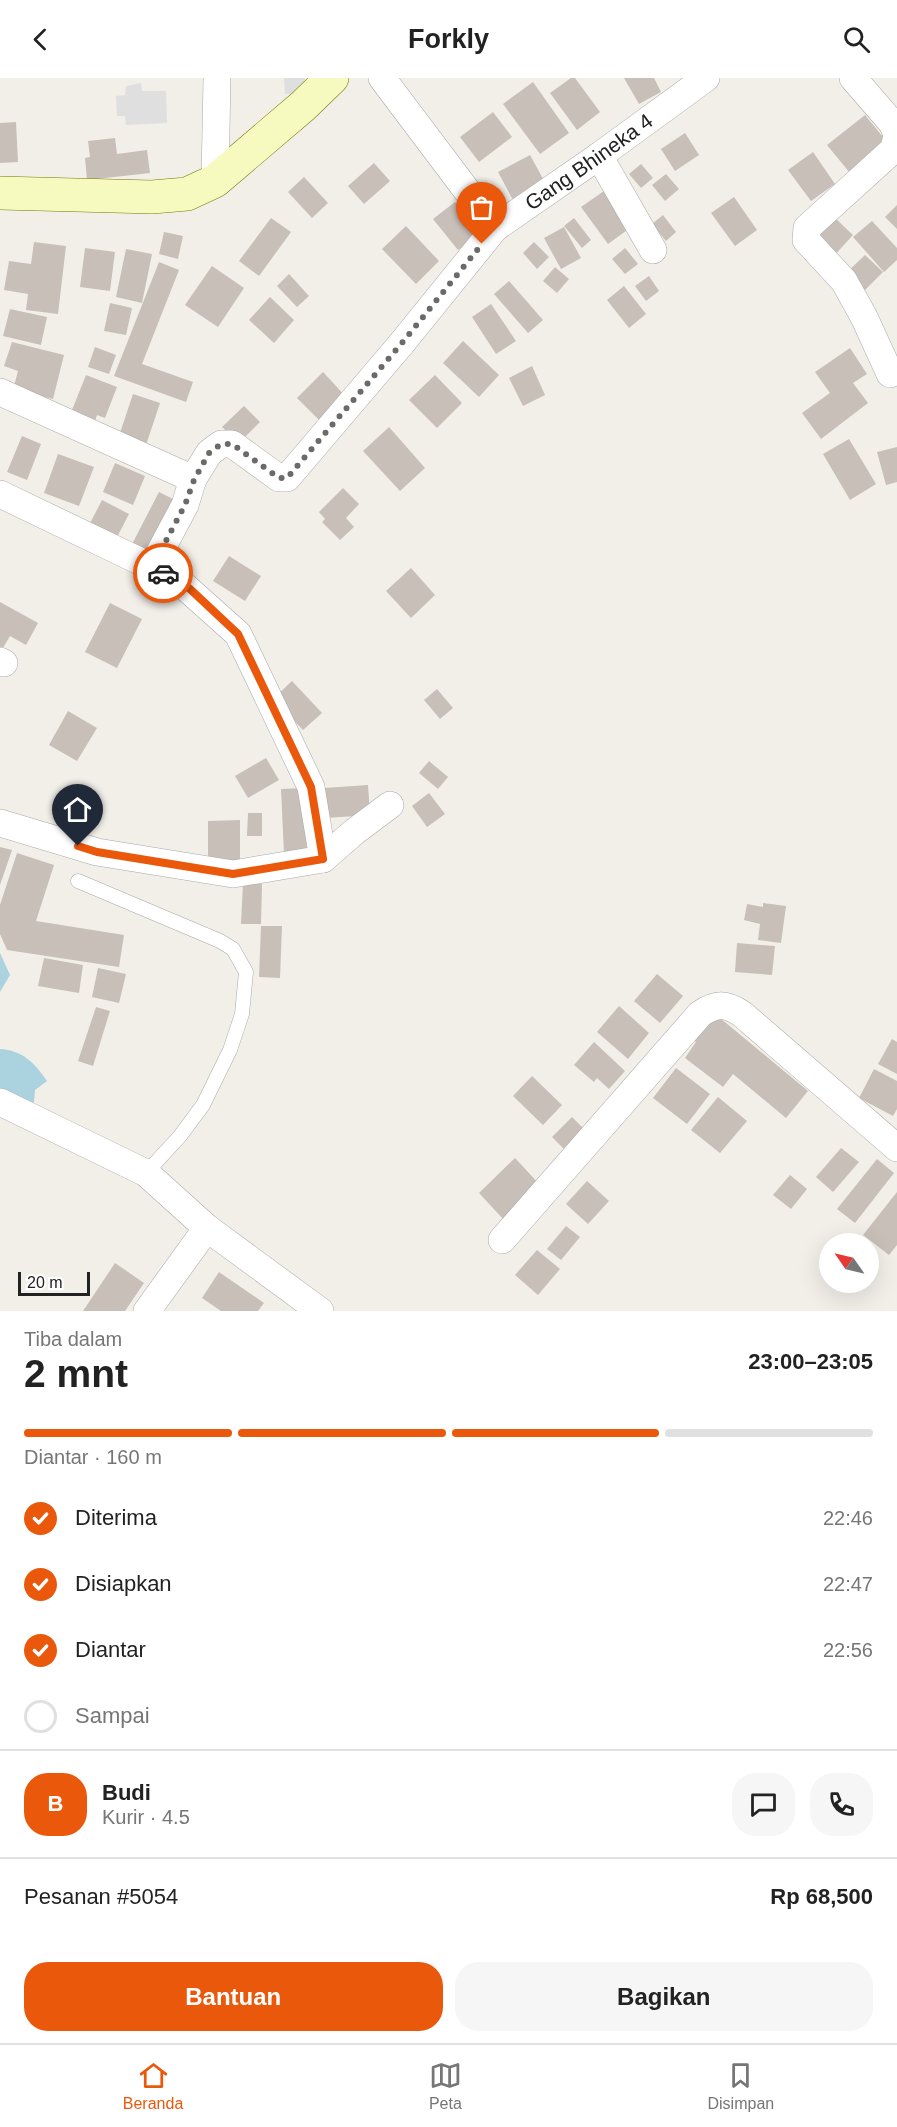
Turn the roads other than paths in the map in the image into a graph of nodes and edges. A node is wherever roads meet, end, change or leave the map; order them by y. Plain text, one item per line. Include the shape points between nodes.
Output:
1 (217, 78) edge
2 (332, 78) edge
3 (382, 78) edge
4 (706, 78) edge
5 (853, 78) edge
6 (897, 135) edge
7 (600, 156) junction
8 (215, 181) junction
9 (2, 200) edge
10 (495, 228) junction
11 (653, 250) dead end
12 (890, 374) dead end
13 (0, 393) edge
14 (194, 480) junction
15 (0, 494) edge
16 (152, 567) junction
17 (390, 804) dead end
18 (0, 823) edge
19 (323, 859) junction
20 (78, 881) dead end
21 (0, 1102) edge
22 (897, 1148) edge
23 (146, 1173) junction
24 (207, 1228) junction
25 (502, 1240) dead end
26 (147, 1311) edge
27 (320, 1311) edge

1 - 8 street
2 - 8 street
3 - 10 street
4 - 7 street, Gang Bhineka 4
5 - 6 street via 892,123
6 - 12 street via 894,149 805,234 806,240 844,282
7 - 10 street, Gang Bhineka 4
7 - 11 street
8 - 9 street via 187,194
10 - 14 street, Gang Bhineka 4 via 287,478 279,478 232,444 221,444 209,453
13 - 14 street
14 - 16 street, Gang Bhineka 4
15 - 16 street
16 - 19 street via 190,589 238,634 311,787
17 - 19 street
18 - 19 street via 97,852 233,874
20 - 23 lane via 220,941 233,949 246,972 242,1014 230,1050 203,1105
21 - 23 street
22 - 25 street via 742,1014 720,1004 700,1014
23 - 24 street
24 - 26 street
24 - 27 street

